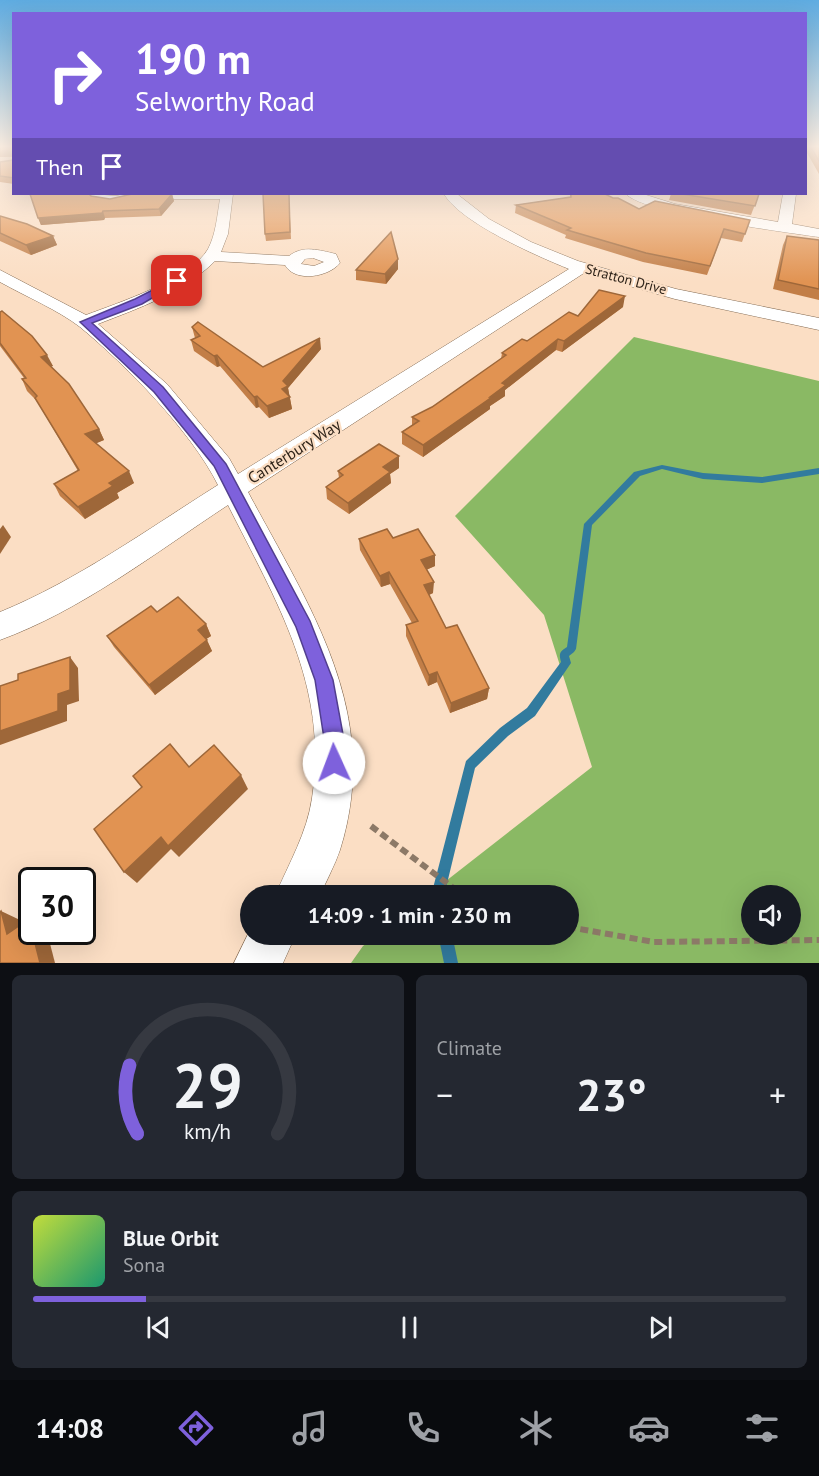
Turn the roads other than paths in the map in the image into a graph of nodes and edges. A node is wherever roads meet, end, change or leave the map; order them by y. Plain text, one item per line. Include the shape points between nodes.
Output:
1 (100, 195) edge
2 (129, 195) edge
3 (227, 195) edge
4 (451, 195) edge
5 (635, 195) edge
6 (790, 195) edge
7 (784, 227) junction
8 (819, 233) edge
9 (211, 256) junction
10 (292, 261) dead end
11 (583, 267) junction
12 (0, 275) edge
13 (85, 322) junction
14 (819, 324) edge
15 (232, 490) junction
16 (0, 626) edge
17 (302, 885) edge
18 (268, 945) edge
19 (257, 963) edge

1 - 2 street via 109,200
3 - 9 street via 221,232
4 - 11 street, Stratton Drive via 495,229
5 - 7 street via 673,207
6 - 7 street
7 - 8 street
9 - 10 street
9 - 13 street via 163,289
11 - 14 street, Stratton Drive
11 - 15 street, Canterbury Way
12 - 13 street
13 - 15 street via 159,389 219,464
15 - 16 street, Canterbury Way via 88,581 34,612
15 - 17 street via 304,626 324,680 335,745 332,799 319,850
18 - 19 street

